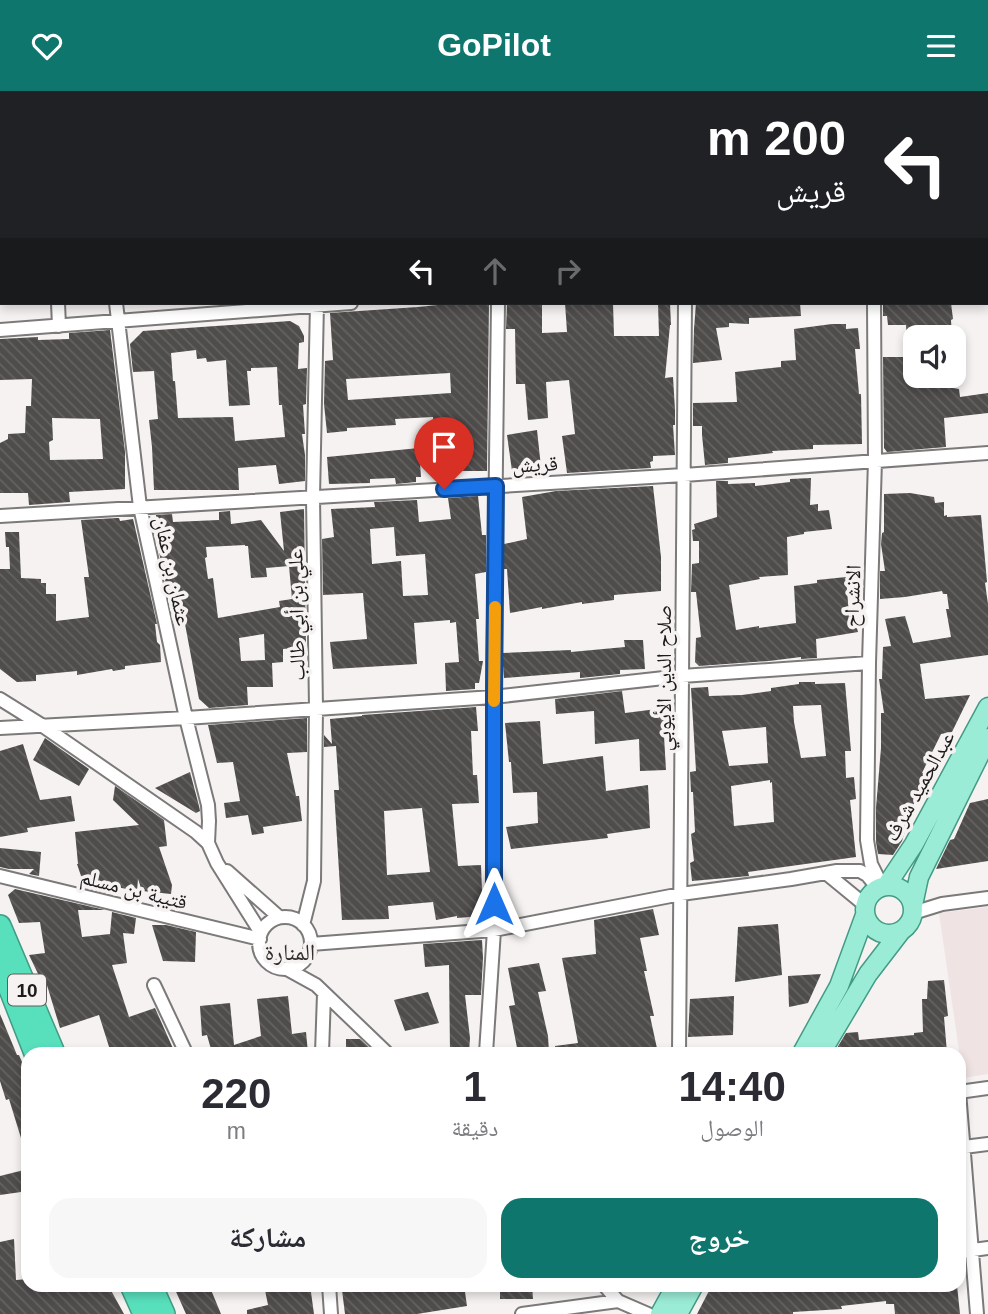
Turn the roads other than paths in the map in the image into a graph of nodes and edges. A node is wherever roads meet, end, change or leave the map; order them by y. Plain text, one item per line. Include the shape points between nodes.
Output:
1 (58, 305) edge
2 (116, 305) edge
3 (305, 305) edge
4 (317, 305) edge
5 (498, 305) edge
6 (685, 305) edge
7 (874, 305) edge
8 (118, 321) junction
9 (60, 326) junction
10 (0, 330) edge
11 (988, 453) edge
12 (876, 460) junction
13 (684, 475) junction
14 (496, 486) junction
15 (313, 497) junction
16 (140, 507) junction
17 (0, 516) edge
18 (869, 663) junction
19 (682, 676) junction
20 (494, 697) junction
21 (0, 699) edge
22 (988, 707) edge
23 (316, 708) junction
24 (186, 718) junction
25 (40, 725) junction
26 (0, 728) edge
27 (988, 738) edge
28 (208, 843) junction
29 (218, 863) junction
30 (826, 873) junction
31 (0, 876) edge
32 (882, 886) junction
33 (681, 894) junction
34 (988, 898) edge
35 (913, 909) junction
36 (865, 910) junction
37 (279, 917) junction
38 (303, 925) junction
39 (0, 926) edge
40 (494, 930) junction
41 (901, 931) junction
42 (260, 936) junction
43 (311, 944) junction
44 (306, 957) junction
45 (0, 964) edge
46 (287, 969) junction
47 (154, 985) dead end
48 (320, 990) junction
49 (14, 997) edge
50 (33, 1047) edge
51 (50, 1047) edge
52 (183, 1047) edge
53 (322, 1047) edge
54 (381, 1047) edge
55 (486, 1047) edge
56 (680, 1047) edge
57 (805, 1047) edge
58 (825, 1047) edge
59 (988, 1088) edge
60 (966, 1091) edge
61 (988, 1144) edge
62 (966, 1147) edge
63 (966, 1170) edge
64 (988, 1248) edge
65 (973, 1249) junction
66 (966, 1250) edge
67 (134, 1292) edge
68 (154, 1292) edge
69 (329, 1292) edge
70 (610, 1292) edge
71 (672, 1292) edge
72 (690, 1292) edge
73 (618, 1301) junction
74 (144, 1314) edge
75 (164, 1314) edge
76 (331, 1314) edge
77 (522, 1314) edge
78 (648, 1314) edge
79 (660, 1314) edge
80 (678, 1314) edge
81 (977, 1314) edge

1 - 9 street
2 - 8 street, عثمان بن عفان
3 - 8 street
4 - 15 street, علي بن أبي طالب
5 - 14 street
6 - 13 street, صلاح الدين الأيوبي
7 - 12 street, الانشراح
8 - 9 street
8 - 16 street, عثمان بن عفان
9 - 10 street
11 - 12 street, قريش
12 - 13 street, قريش
12 - 18 street, الانشراح
13 - 14 street, قريش
13 - 19 street, صلاح الدين الأيوبي
14 - 15 street, قريش
14 - 20 street
15 - 16 street, قريش
15 - 23 street, علي بن أبي طالب
16 - 17 street, قريش
16 - 24 street, عثمان بن عفان
18 - 19 street
18 - 32 street, الانشراح via 867,840 871,865
19 - 20 street
19 - 33 street, صلاح الدين الأيوبي
20 - 23 street
20 - 40 street
21 - 25 street
22 - 32 main road, عبدالحميد شرف via 914,844
23 - 24 street
23 - 38 street, علي بن أبي طالب via 314,881
24 - 25 street
24 - 28 street, عثمان بن عفان via 208,805
25 - 26 street
25 - 28 street
27 - 35 main road, عبدالحميد شرف via 919,877
28 - 29 street
29 - 37 street
29 - 42 street
30 - 32 street via 860,871
30 - 33 street
30 - 36 street
31 - 42 street, قتيبة بن مسلم
32 - 35 main road via 906,892
32 - 36 main road via 870,895
33 - 40 street
33 - 56 street, صلاح الدين الأيوبي
34 - 35 street
35 - 41 main road via 911,920
36 - 41 main road via 879,932
36 - 57 main road via 839,986
37 - 38 street
37 - 42 street via 268,923
38 - 43 street
39 - 49 highway, 10
40 - 43 street
40 - 55 street
41 - 58 main road via 868,974
42 - 46 street via 264,958 274,967
43 - 44 street
44 - 46 street
44 - 48 street
45 - 49 highway, 10
46 - 48 street
47 - 52 street
48 - 53 street
48 - 54 street
49 - 50 highway, 10
49 - 51 highway, 10
59 - 60 street
61 - 62 street
63 - 65 street
64 - 65 street
65 - 66 street
65 - 81 street
67 - 74 highway
68 - 75 highway
69 - 76 street
70 - 73 street
71 - 79 main road
72 - 80 main road
73 - 77 street
73 - 78 street

